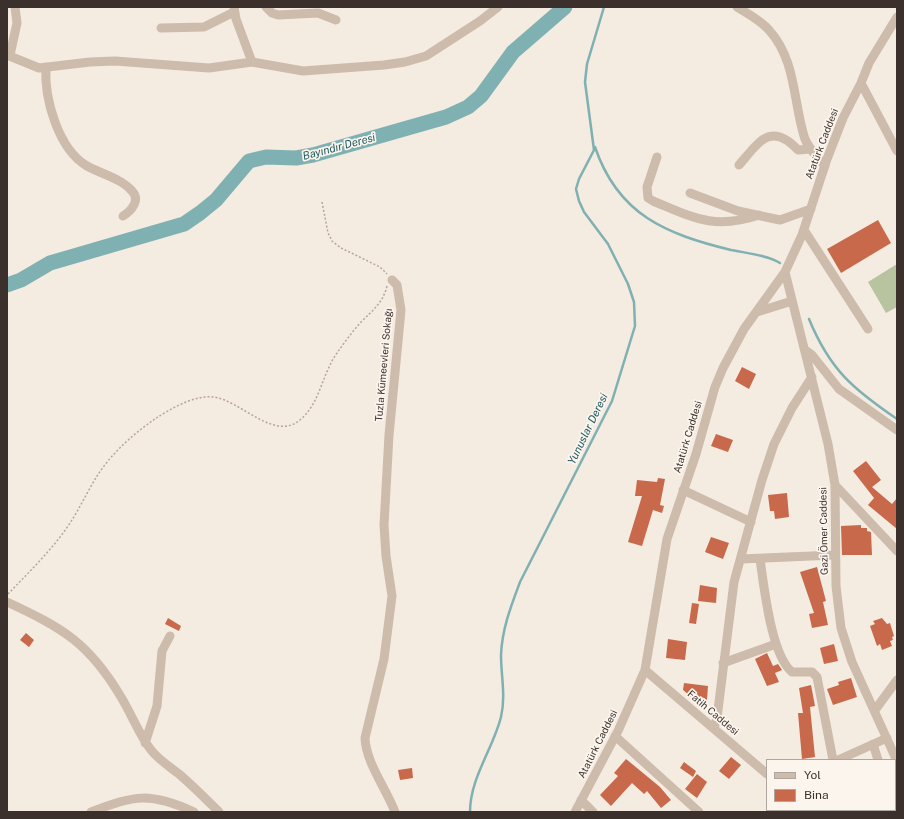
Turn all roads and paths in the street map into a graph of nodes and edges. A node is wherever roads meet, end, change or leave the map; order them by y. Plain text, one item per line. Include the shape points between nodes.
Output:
1 (15, 7) edge
2 (266, 7) edge
3 (498, 7) edge
4 (737, 7) edge
5 (234, 10) edge
6 (295, 11) edge
7 (897, 17) edge
8 (336, 20) dead end
9 (161, 28) dead end
10 (8, 55) edge
11 (252, 62) junction
12 (46, 67) junction
13 (861, 84) junction
14 (897, 132) edge
15 (889, 138) junction
16 (811, 149) junction
17 (897, 151) edge
18 (657, 157) dead end
19 (739, 165) dead end
20 (825, 166) junction
21 (690, 193) dead end
22 (322, 202) dead end
23 (811, 209) junction
24 (759, 215) junction
25 (123, 216) dead end
26 (804, 230) junction
27 (785, 272) junction
28 (392, 280) junction
29 (792, 301) junction
30 (756, 313) junction
31 (868, 329) dead end
32 (805, 350) junction
33 (812, 377) junction
34 (897, 430) edge
35 (835, 485) junction
36 (683, 490) junction
37 (751, 522) junction
38 (897, 551) edge
39 (835, 555) junction
40 (741, 559) junction
41 (760, 559) junction
42 (7, 595) edge
43 (7, 602) edge
44 (170, 636) dead end
45 (776, 644) junction
46 (723, 663) junction
47 (645, 670) junction
48 (897, 680) edge
49 (874, 710) junction
50 (714, 728) junction
51 (615, 736) junction
52 (887, 738) junction
53 (145, 742) junction
54 (873, 744) junction
55 (833, 759) edge
56 (840, 759) edge
57 (878, 759) edge
58 (897, 761) edge
59 (766, 773) edge
60 (581, 800) junction
61 (91, 812) edge
62 (194, 812) edge
63 (219, 812) edge
64 (395, 812) edge
65 (575, 812) edge
66 (593, 812) edge
67 (699, 812) edge

1 - 10 street via 17,23
2 - 6 street via 278,15
3 - 11 street via 437,50 405,62 302,71
4 - 16 street via 769,29 780,44 794,80 804,137
5 - 9 street via 204,27
5 - 11 street
6 - 8 street via 318,13
7 - 13 street, Atatürk Caddesi via 869,63
10 - 12 street via 35,67
11 - 12 street via 209,68 115,61
12 - 25 street via 48,106 72,152 84,165 126,185 134,193 133,207
13 - 15 street
13 - 20 street, Atatürk Caddesi via 843,118
14 - 15 street
15 - 17 street
16 - 19 street via 798,150 785,137 775,135 765,138 756,145
16 - 20 street
18 - 24 street via 647,187 648,198 653,201 704,221 734,223
20 - 23 street, Atatürk Caddesi
21 - 24 street via 738,211
22 - 28 path via 332,241 380,267
23 - 24 street via 780,220
23 - 26 street, Atatürk Caddesi
26 - 27 street, Atatürk Caddesi
26 - 31 street
27 - 29 street, Gazi Ömer Caddesi
27 - 30 street, Atatürk Caddesi
28 - 42 path, Tuzla Kümeevleri Sokağı via 388,283 380,303 354,331 328,367 315,401 300,420 291,425 269,424 231,402 213,397 201,398 178,406 160,416 111,458 54,546
28 - 64 street, Tuzla Kümeevleri Sokağı via 397,285 401,310 389,435 384,525 392,596 384,659 365,746
29 - 30 street
29 - 32 street, Gazi Ömer Caddesi
30 - 36 street, Atatürk Caddesi via 734,346 715,387
32 - 33 street, Gazi Ömer Caddesi
32 - 34 street via 839,389
33 - 35 street, Gazi Ömer Caddesi
33 - 37 street via 792,408 774,444
35 - 38 street
35 - 39 street, Gazi Ömer Caddesi
36 - 37 street
36 - 47 street, Atatürk Caddesi via 668,538
37 - 40 street
39 - 41 street
39 - 49 street, Gazi Ömer Caddesi via 841,628 852,662
40 - 41 street
40 - 46 street via 732,595
41 - 45 street
43 - 53 street via 59,627 92,656 118,691
44 - 53 street via 162,651 157,706
45 - 46 street
45 - 55 street via 792,672 812,672 817,677
46 - 50 street
47 - 50 street, Fatih Caddesi
47 - 51 street, Atatürk Caddesi
48 - 49 street
49 - 52 street, Gazi Ömer Caddesi
50 - 59 street, Fatih Caddesi
51 - 60 street, Atatürk Caddesi
51 - 67 street
52 - 54 street
52 - 58 street, Gazi Ömer Caddesi
53 - 63 street
54 - 56 street
54 - 57 street
60 - 65 street, Atatürk Caddesi
60 - 66 street
61 - 62 street via 140,797 162,800

